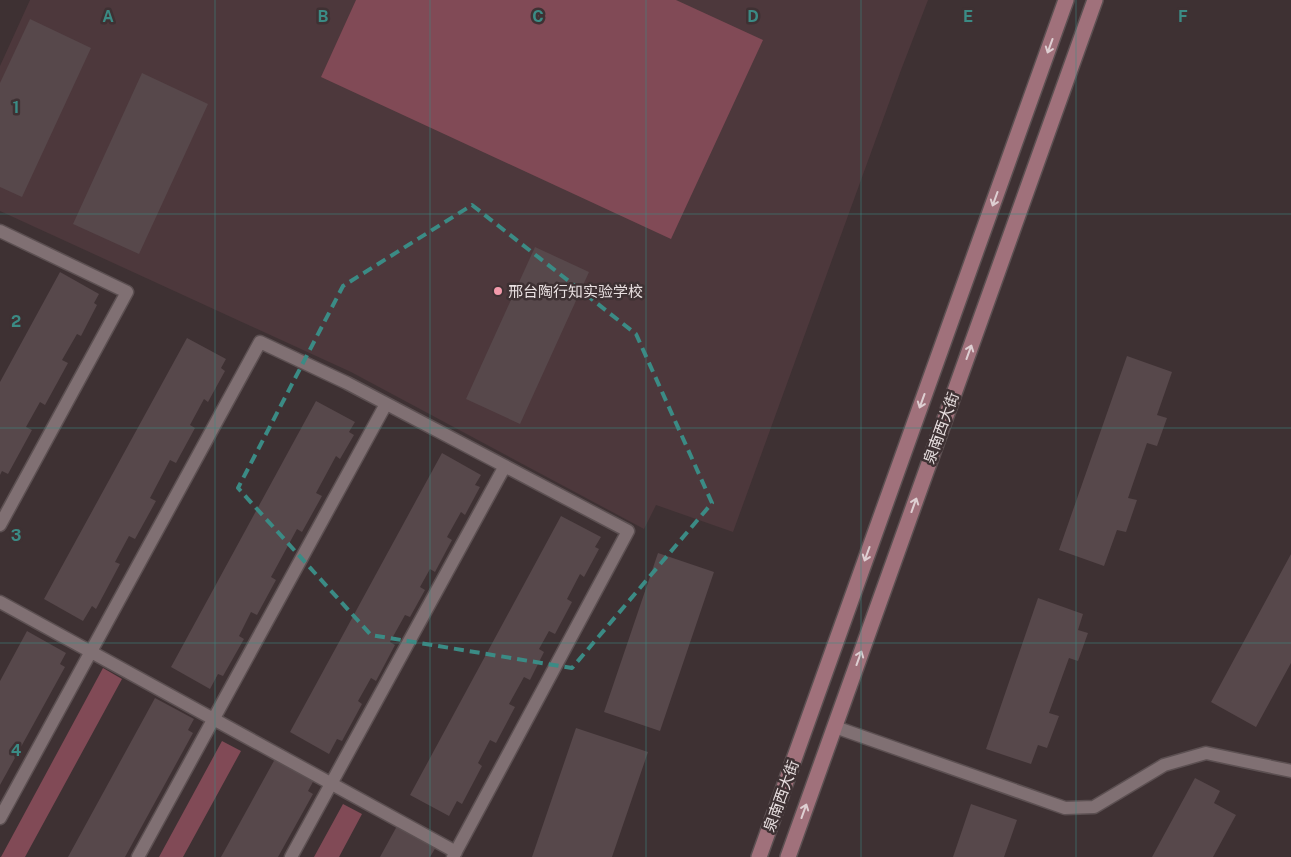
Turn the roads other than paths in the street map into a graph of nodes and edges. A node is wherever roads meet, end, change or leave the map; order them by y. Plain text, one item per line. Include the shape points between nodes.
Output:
1 (1066, 0) edge
2 (1095, 0) edge
3 (0, 232) edge
4 (386, 404) junction
5 (505, 466) junction
6 (0, 525) edge
7 (0, 602) edge
8 (91, 652) junction
9 (214, 719) junction
10 (834, 727) junction
11 (1291, 771) edge
12 (332, 783) junction
13 (0, 818) edge
14 (454, 854) edge
15 (138, 857) edge
16 (291, 857) edge
17 (759, 857) edge
18 (788, 857) edge

1 -> 17 main road, 泉南西大街
10 -> 2 main road, 泉南西大街
3 - 6 lane via 127,292
4 - 5 lane
4 - 8 lane via 260,342
4 - 9 lane
5 - 12 lane
5 - 14 lane via 628,531
7 - 8 lane
8 - 9 lane
8 - 13 lane
9 - 12 lane
9 - 15 lane
10 - 11 lane via 1065,808 1094,807 1164,765 1206,753
18 -> 10 main road, 泉南西大街
12 - 14 lane
12 - 16 lane

